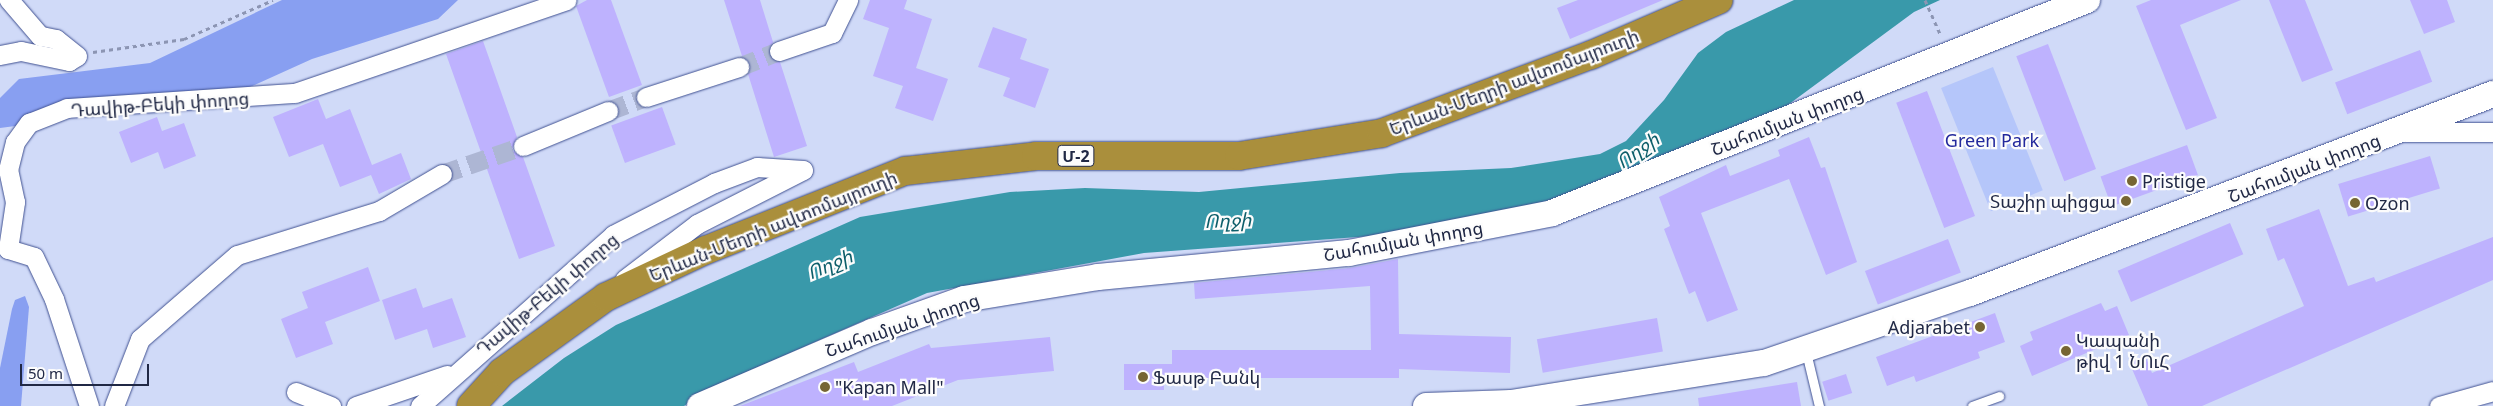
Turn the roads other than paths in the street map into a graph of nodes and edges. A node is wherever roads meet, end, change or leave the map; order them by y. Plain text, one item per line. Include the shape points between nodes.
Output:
1 (10, 0) edge
2 (567, 0) edge
3 (848, 0) edge
4 (1719, 0) edge
5 (2087, 0) edge
6 (779, 51) tunnel mouth
7 (0, 55) edge
8 (739, 67) tunnel mouth
9 (2493, 94) edge
10 (646, 97) tunnel mouth
11 (608, 111) tunnel mouth
12 (2399, 132) junction
13 (2493, 132) edge
14 (522, 146) tunnel mouth
15 (442, 174) tunnel mouth
16 (0, 226) edge
17 (4, 254) edge
18 (606, 297) junction
19 (1805, 349) junction
20 (451, 374) junction
21 (2493, 391) edge
22 (296, 392) dead end
23 (1999, 396) dead end
24 (89, 406) edge
25 (114, 406) edge
26 (331, 406) edge
27 (356, 406) edge
28 (420, 406) edge
29 (471, 406) edge
30 (700, 406) edge
31 (1426, 406) edge
32 (1819, 406) edge
33 (1972, 406) edge
34 (2439, 406) edge

1 - 7 street via 40,36 56,39 77,56 68,61 21,51
2 - 17 street, Դավիթ-Բեկի փողոց via 295,93 67,108 30,123 15,142 8,170 15,202
3 - 6 street via 832,33
4 - 18 highway, Երևան-Մեղրի ավտոմայրուղի / Մ-2 via 1582,59 1382,133 1239,156 1036,156 905,171 706,250
5 - 30 street, Շահումյան փողոց via 1552,213 1348,252 1098,277 964,300 872,332
8 - 10 street
9 - 12 street
11 - 14 street
12 - 13 street, Շահումյան փողոց
12 - 19 street, Շահումյան փողոց via 1970,293
15 - 25 street via 378,211 230,260 140,339
16 - 17 street
17 - 24 street via 34,257 54,299
18 - 20 street, Դավիթ-Բեկի փողոց via 697,224 803,170 757,167 714,183 613,234
18 - 29 highway, Երևան-Մեղրի ավտոմայրուղի / Մ-2 via 502,372
19 - 31 street, Շահումյան փողոց via 1764,363 1511,403
19 - 32 lane
20 - 27 street
20 - 28 street, Դավիթ-Բեկի փողոց
21 - 34 street
22 - 26 street
23 - 33 lane

